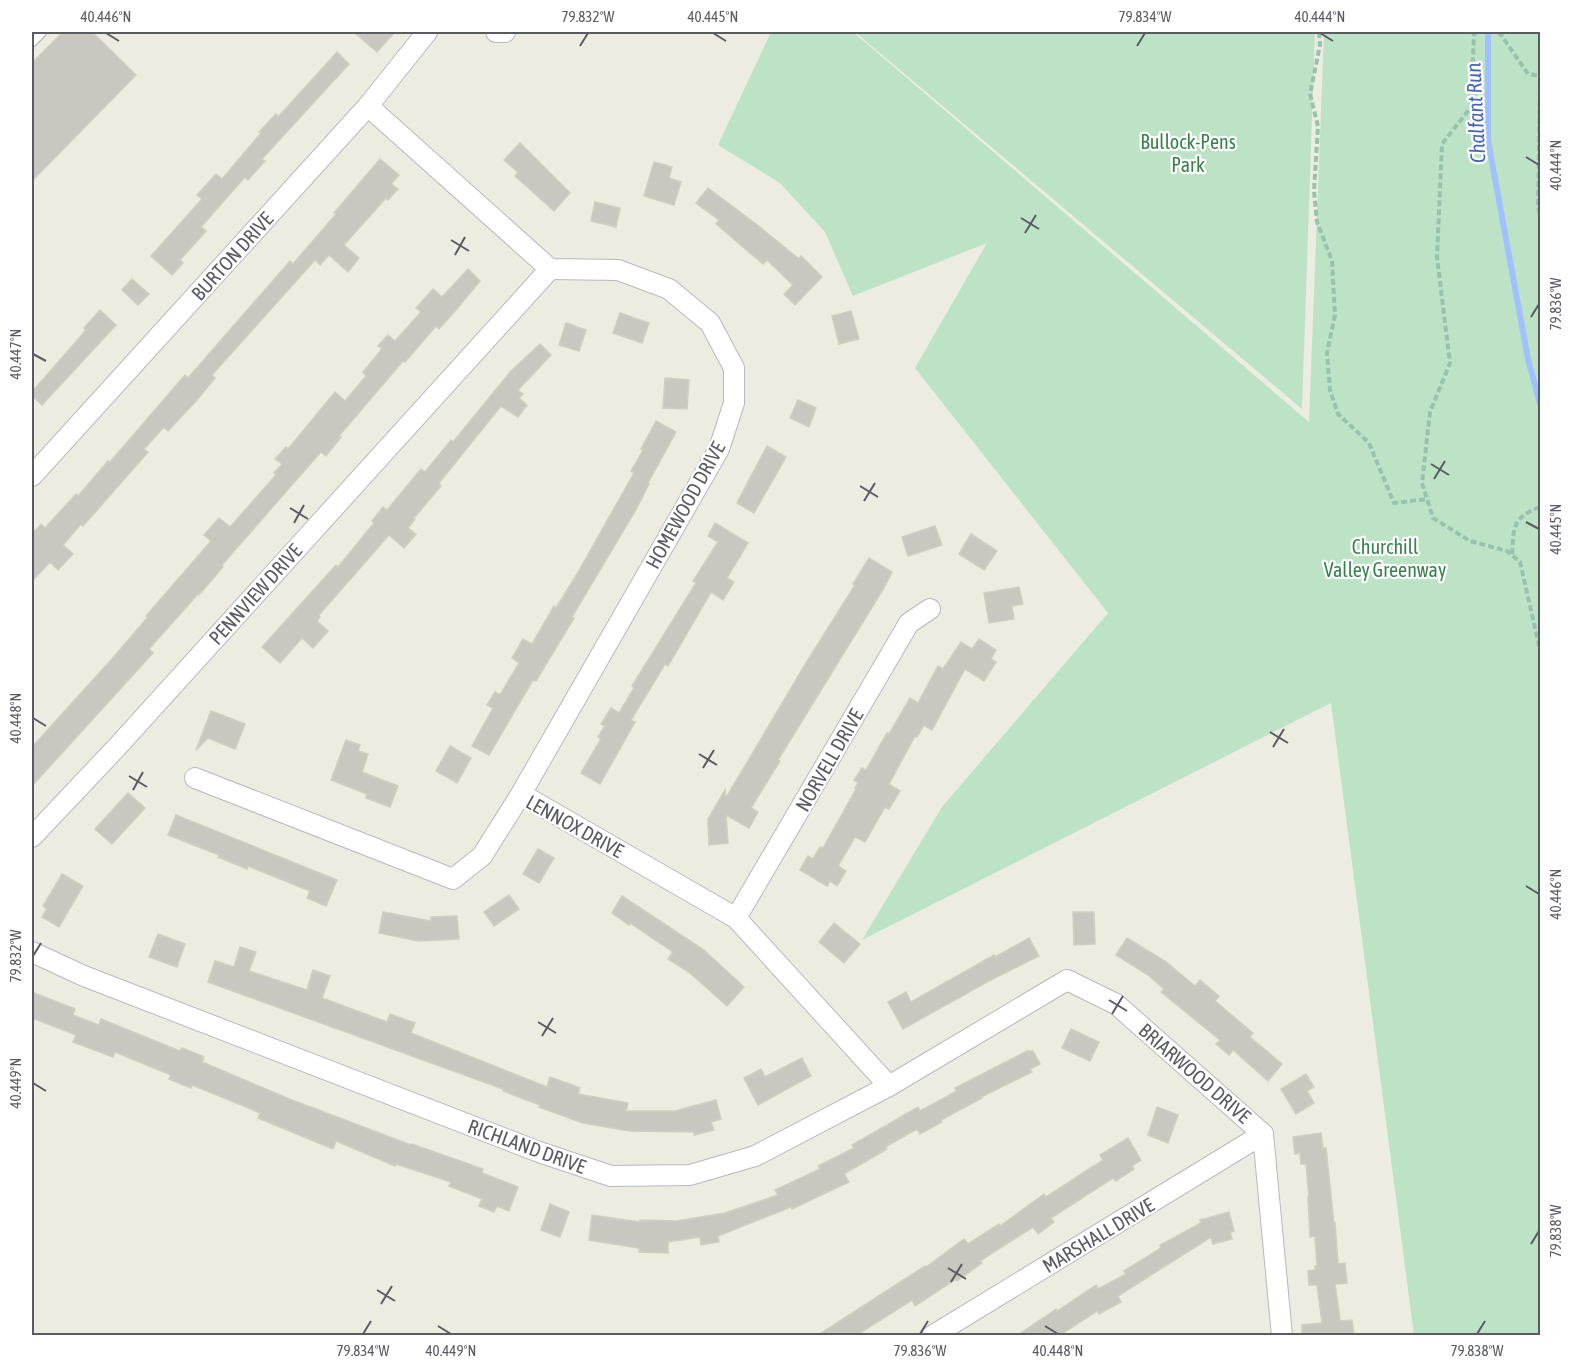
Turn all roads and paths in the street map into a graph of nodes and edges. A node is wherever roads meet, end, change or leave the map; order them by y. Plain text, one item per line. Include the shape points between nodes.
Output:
1 (41, 32) edge
2 (428, 32) edge
3 (496, 32) edge
4 (505, 32) edge
5 (1319, 32) edge
6 (1477, 32) edge
7 (1499, 32) edge
8 (32, 41) edge
9 (1540, 76) edge
10 (1540, 82) edge
11 (368, 106) junction
12 (1540, 215) edge
13 (550, 269) junction
14 (32, 476) edge
15 (1427, 499) junction
16 (1540, 507) edge
17 (1512, 555) junction
18 (930, 609) dead end
19 (1540, 650) edge
20 (195, 778) dead end
21 (521, 794) junction
22 (32, 837) edge
23 (736, 918) junction
24 (32, 952) edge
25 (1014, 1012) joint
26 (889, 1086) junction
27 (1263, 1134) junction
28 (932, 1335) edge
29 (1282, 1335) edge

1 - 8 lane
2 - 11 street, BURTON DRIVE
3 - 4 street
5 - 15 path via 1310,94 1318,126 1314,191 1317,222 1332,261 1335,315 1328,353 1330,390 1338,414 1368,443 1394,503
6 - 15 path via 1471,107 1442,144 1437,257 1450,363 1430,412 1422,483
7 - 9 path via 1528,74
10 - 12 path
11 - 13 street
11 - 14 street, BURTON DRIVE
13 - 21 street, HOMEWOOD DRIVE via 618,270 669,289 710,323 734,368 734,403 719,449
13 - 22 street, PENNVIEW DRIVE
15 - 17 path via 1433,518 1470,541
16 - 17 path via 1525,513 1514,525
17 - 19 path via 1520,562
18 - 23 street, NORVELL DRIVE via 909,623
20 - 21 street, LENNOX DRIVE via 453,879 482,856
21 - 23 street, LENNOX DRIVE
23 - 26 street, LENNOX DRIVE
24 - 26 street, RICHLAND DRIVE via 539,1152 611,1176 690,1176 755,1156
25 - 26 street, RICHLAND DRIVE
25 - 27 street, BRIARWOOD DRIVE via 1066,980 1116,1004
27 - 28 street, MARSHALL DRIVE
27 - 29 street, BRIARWOOD DRIVE

